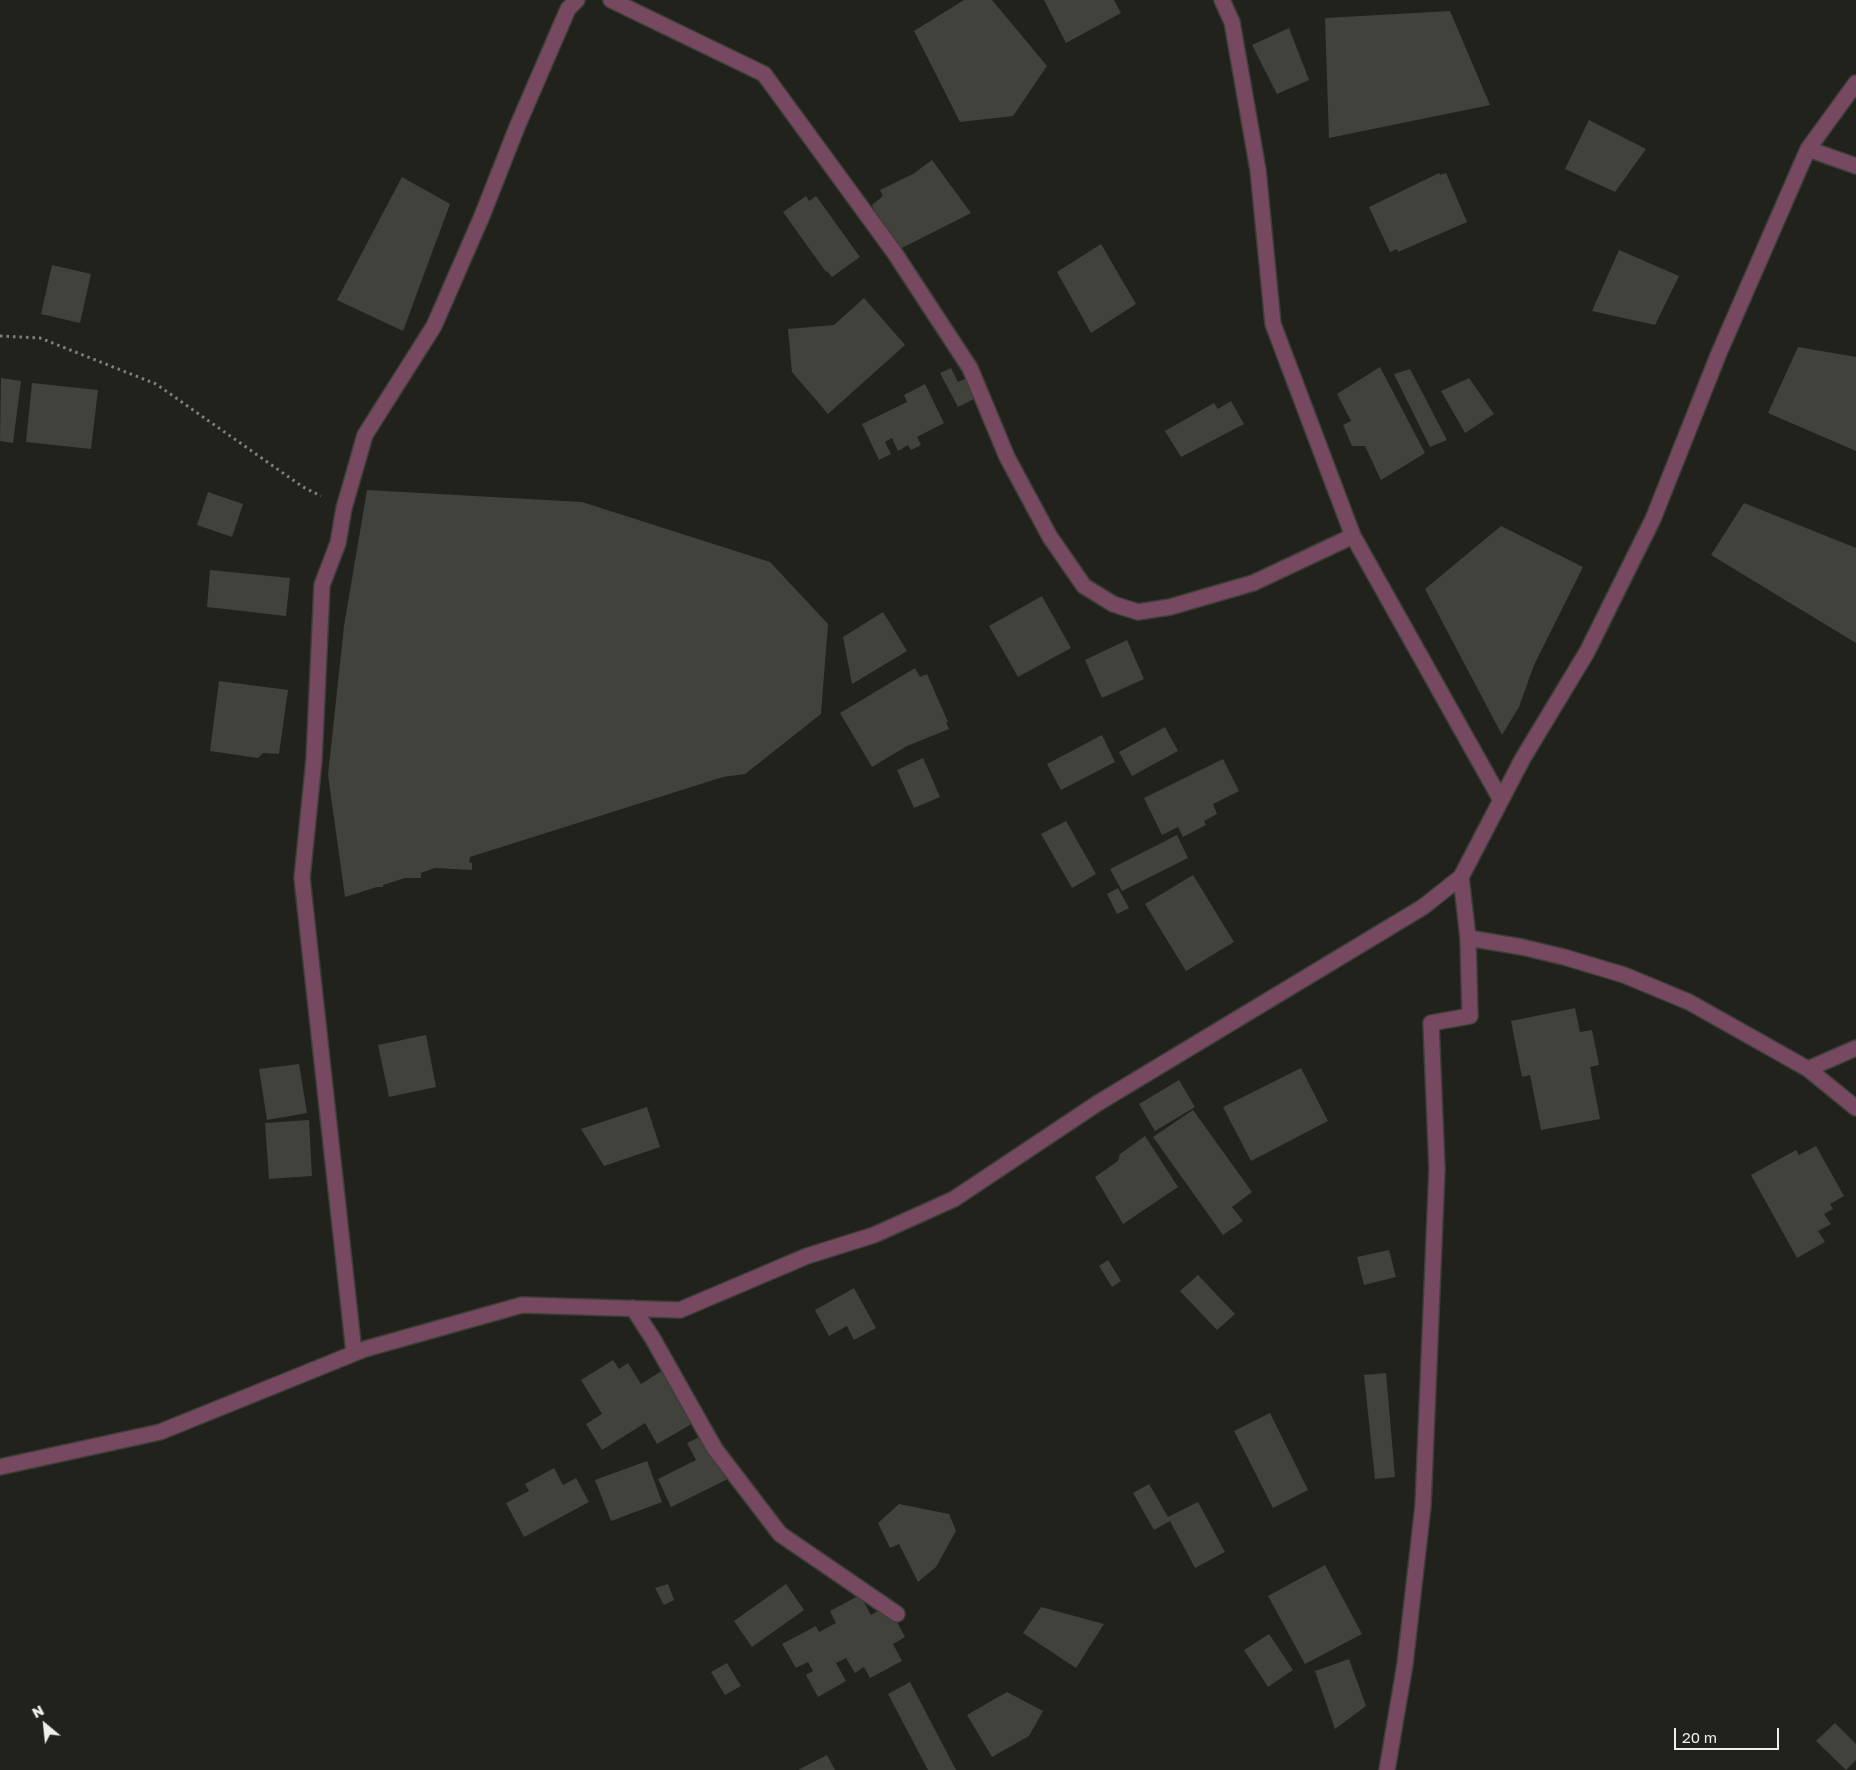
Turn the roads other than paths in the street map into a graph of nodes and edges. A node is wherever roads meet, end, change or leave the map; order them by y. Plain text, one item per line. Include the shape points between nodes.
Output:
1 (577, 0) edge
2 (611, 0) edge
3 (1222, 0) edge
4 (1856, 84) edge
5 (1808, 149) junction
6 (1856, 166) edge
7 (1353, 536) junction
8 (1501, 800) junction
9 (1461, 877) junction
10 (1468, 938) junction
11 (1856, 1048) edge
12 (1808, 1069) junction
13 (1856, 1108) edge
14 (633, 1308) junction
15 (354, 1353) junction
16 (0, 1467) edge
17 (897, 1614) dead end
18 (1387, 1770) edge

1 - 15 street via 568,9 516,127 434,326 365,436 344,508 338,543 322,585 314,760 302,878
2 - 7 street via 764,74 894,252 970,368 1007,457 1050,537 1084,586 1112,604 1138,612 1170,607 1253,583
3 - 7 street via 1232,22 1258,170 1273,324
4 - 5 street
5 - 6 street
5 - 8 street via 1719,353 1653,519 1588,652
7 - 8 street
8 - 9 street
9 - 10 street
9 - 14 street via 1423,907 1098,1103 954,1199 874,1235 807,1256 680,1310
10 - 12 street via 1522,947 1624,975 1689,1002
10 - 18 street via 1470,1016 1431,1023 1437,1169 1423,1506 1405,1664
11 - 12 street
12 - 13 street
14 - 15 street via 522,1305
14 - 17 street via 714,1449 780,1534
15 - 16 street via 160,1432

